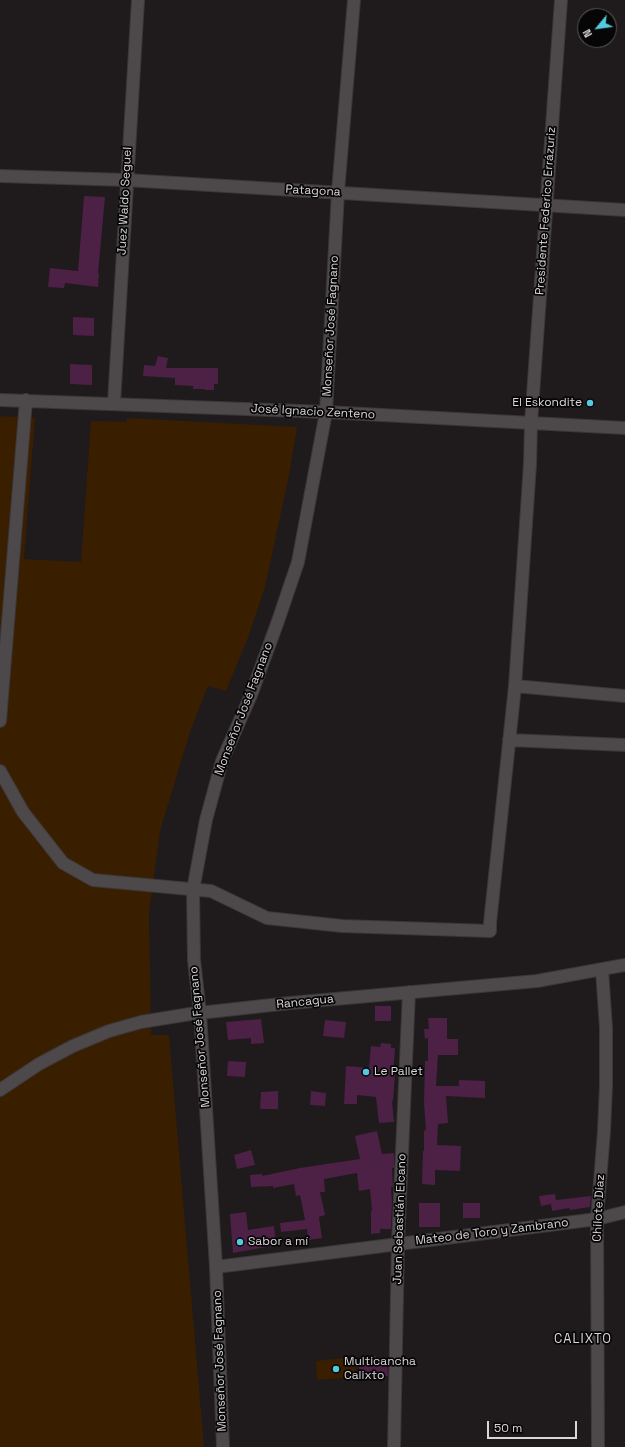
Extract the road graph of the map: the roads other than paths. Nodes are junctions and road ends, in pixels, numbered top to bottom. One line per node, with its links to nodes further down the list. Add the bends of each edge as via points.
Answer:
1 (138, 0): 5 (street, Juez Waldo Seguel)
2 (354, 0): 6 (street, Monseñor José Fagnano)
3 (561, 0): 7 (street, Presidente Federico Errázuriz)
4 (0, 176): 5 (street, Patagona)
5 (126, 180): 6 (street, Patagona); 11 (street, Juez Waldo Seguel)
6 (338, 192): 7 (street, Patagona); 12 (street, Monseñor José Fagnano)
7 (546, 205): 8 (street, Patagona); 13 (street, Presidente Federico Errázuriz)
8 (625, 210)
9 (0, 400): 10 (street, José Ignacio Zenteno)
10 (26, 400): 11 (street, José Ignacio Zenteno); 17 (street)
11 (114, 403): 12 (street, José Ignacio Zenteno)
12 (326, 412): 13 (street, José Ignacio Zenteno); 21 (street, Monseñor José Fagnano, via 298,562 251,695 222,761 206,820)
13 (531, 423): 14 (street, José Ignacio Zenteno); 15 (street, Presidente Federico Errázuriz)
14 (625, 428)
15 (515, 686): 16 (street); 18 (street, Presidente Federico Errázuriz)
16 (625, 696)
17 (0, 721)
18 (509, 740): 19 (street); 21 (street, Presidente Federico Errázuriz, via 490,931 342,926 267,918 211,891)
19 (625, 746)
20 (0, 771): 21 (street, via 23,812 62,863 93,880)
21 (193, 890): 25 (street, Monseñor José Fagnano, via 194,960)
22 (625, 965): 23 (street, Rancagua)
23 (602, 970): 24 (street, Rancagua, via 537,981); 28 (street, Chilote Díaz, via 606,1086)
24 (409, 992): 25 (street, Rancagua); 29 (street, Juan Sebastián Elcano)
25 (200, 1014): 26 (street, Rancagua, via 141,1022 109,1031 39,1064); 30 (street, Monseñor José Fagnano)
26 (0, 1090)
27 (625, 1212): 28 (street, Mateo de Toro y Zambrano)
28 (597, 1219): 29 (street, Mateo de Toro y Zambrano); 33 (street, Chilote Díaz)
29 (398, 1244): 30 (street, Mateo de Toro y Zambrano); 32 (street, Juan Sebastián Elcano)
30 (216, 1267): 31 (street, Monseñor José Fagnano)
31 (224, 1447)
32 (394, 1447)
33 (598, 1447)

